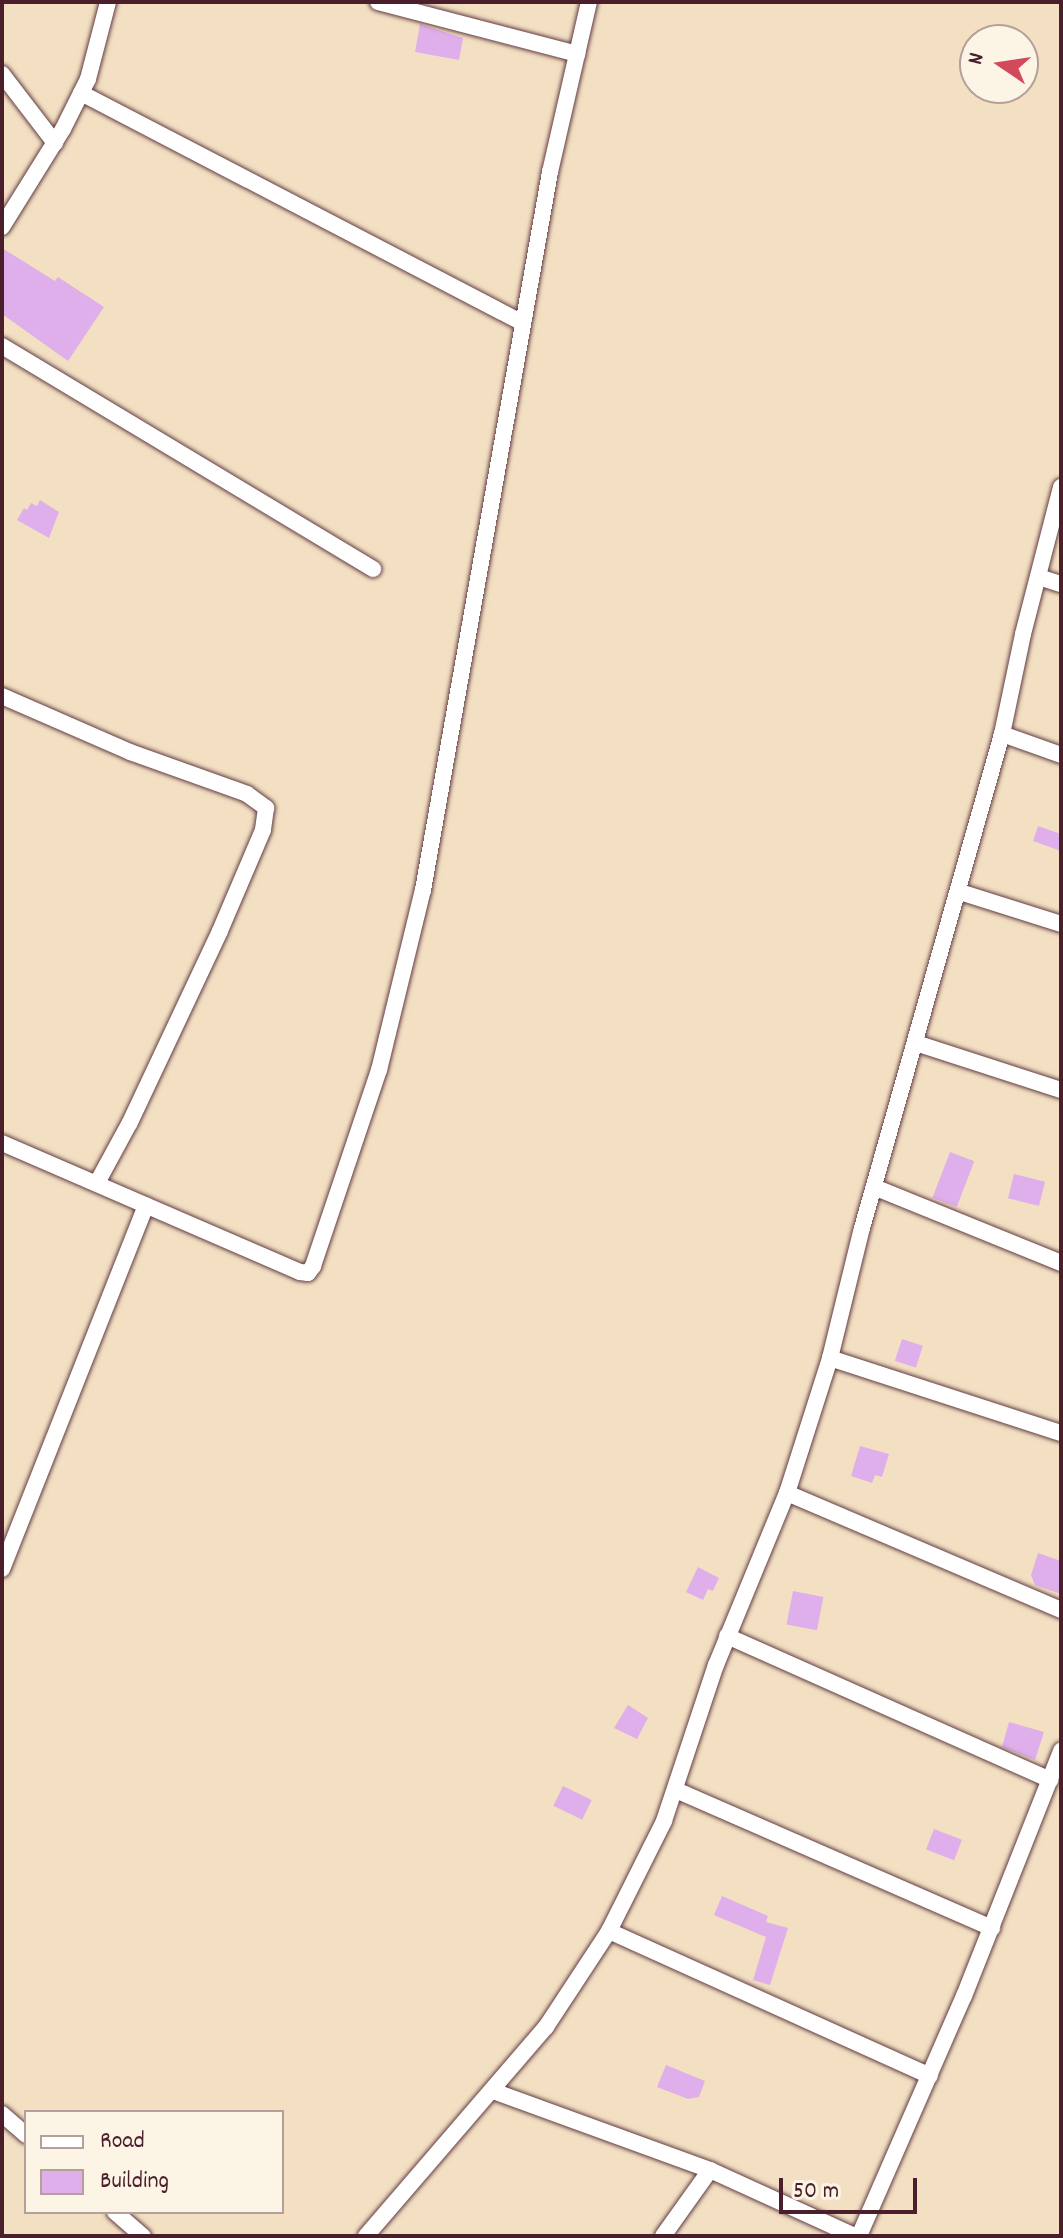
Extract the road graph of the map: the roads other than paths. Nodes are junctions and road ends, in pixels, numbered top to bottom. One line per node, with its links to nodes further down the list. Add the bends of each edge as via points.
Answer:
1 (108, 2): 6 (street)
2 (378, 2): 4 (street)
3 (589, 2): 4 (street)
4 (577, 54): 9 (street)
5 (2, 74): 7 (street)
6 (81, 93): 7 (street); 9 (street)
7 (55, 143): 8 (street)
8 (2, 227)
9 (522, 323): 25 (street, via 423,890 379,1070 313,1266 308,1273 300,1272)
10 (2, 346): 12 (street)
11 (1061, 487): 13 (street)
12 (373, 569)
13 (1039, 577): 14 (street); 16 (street)
14 (1061, 584)
15 (2, 696): 23 (street, via 130,752 247,794 266,808 263,830 220,931)
16 (1002, 734): 17 (street); 18 (street)
17 (1061, 755)
18 (960, 892): 19 (street); 20 (street)
19 (1061, 924)
20 (916, 1043): 21 (street); 24 (street)
21 (1061, 1090)
22 (2, 1143): 23 (street)
23 (97, 1183): 25 (street)
24 (874, 1187): 26 (street); 27 (street)
25 (146, 1205): 30 (street)
26 (1061, 1263)
27 (830, 1358): 28 (street); 29 (street)
28 (1061, 1433)
29 (787, 1493): 31 (street); 32 (street)
30 (2, 1569)
31 (1061, 1610)
32 (727, 1636): 34 (street); 35 (street)
33 (1061, 1751): 34 (street)
34 (1050, 1780): 36 (street)
35 (676, 1790): 36 (street); 37 (street)
36 (992, 1928): 38 (street)
37 (609, 1931): 38 (street); 39 (street, via 546,2027)
38 (930, 2076): 47 (street)
39 (493, 2091): 42 (street); 45 (street)
40 (2, 2114): 41 (street)
41 (24, 2133)
42 (710, 2170): 46 (street); 47 (street)
43 (117, 2214): 44 (street)
44 (143, 2236)
45 (366, 2236)
46 (663, 2236)
47 (857, 2236)

